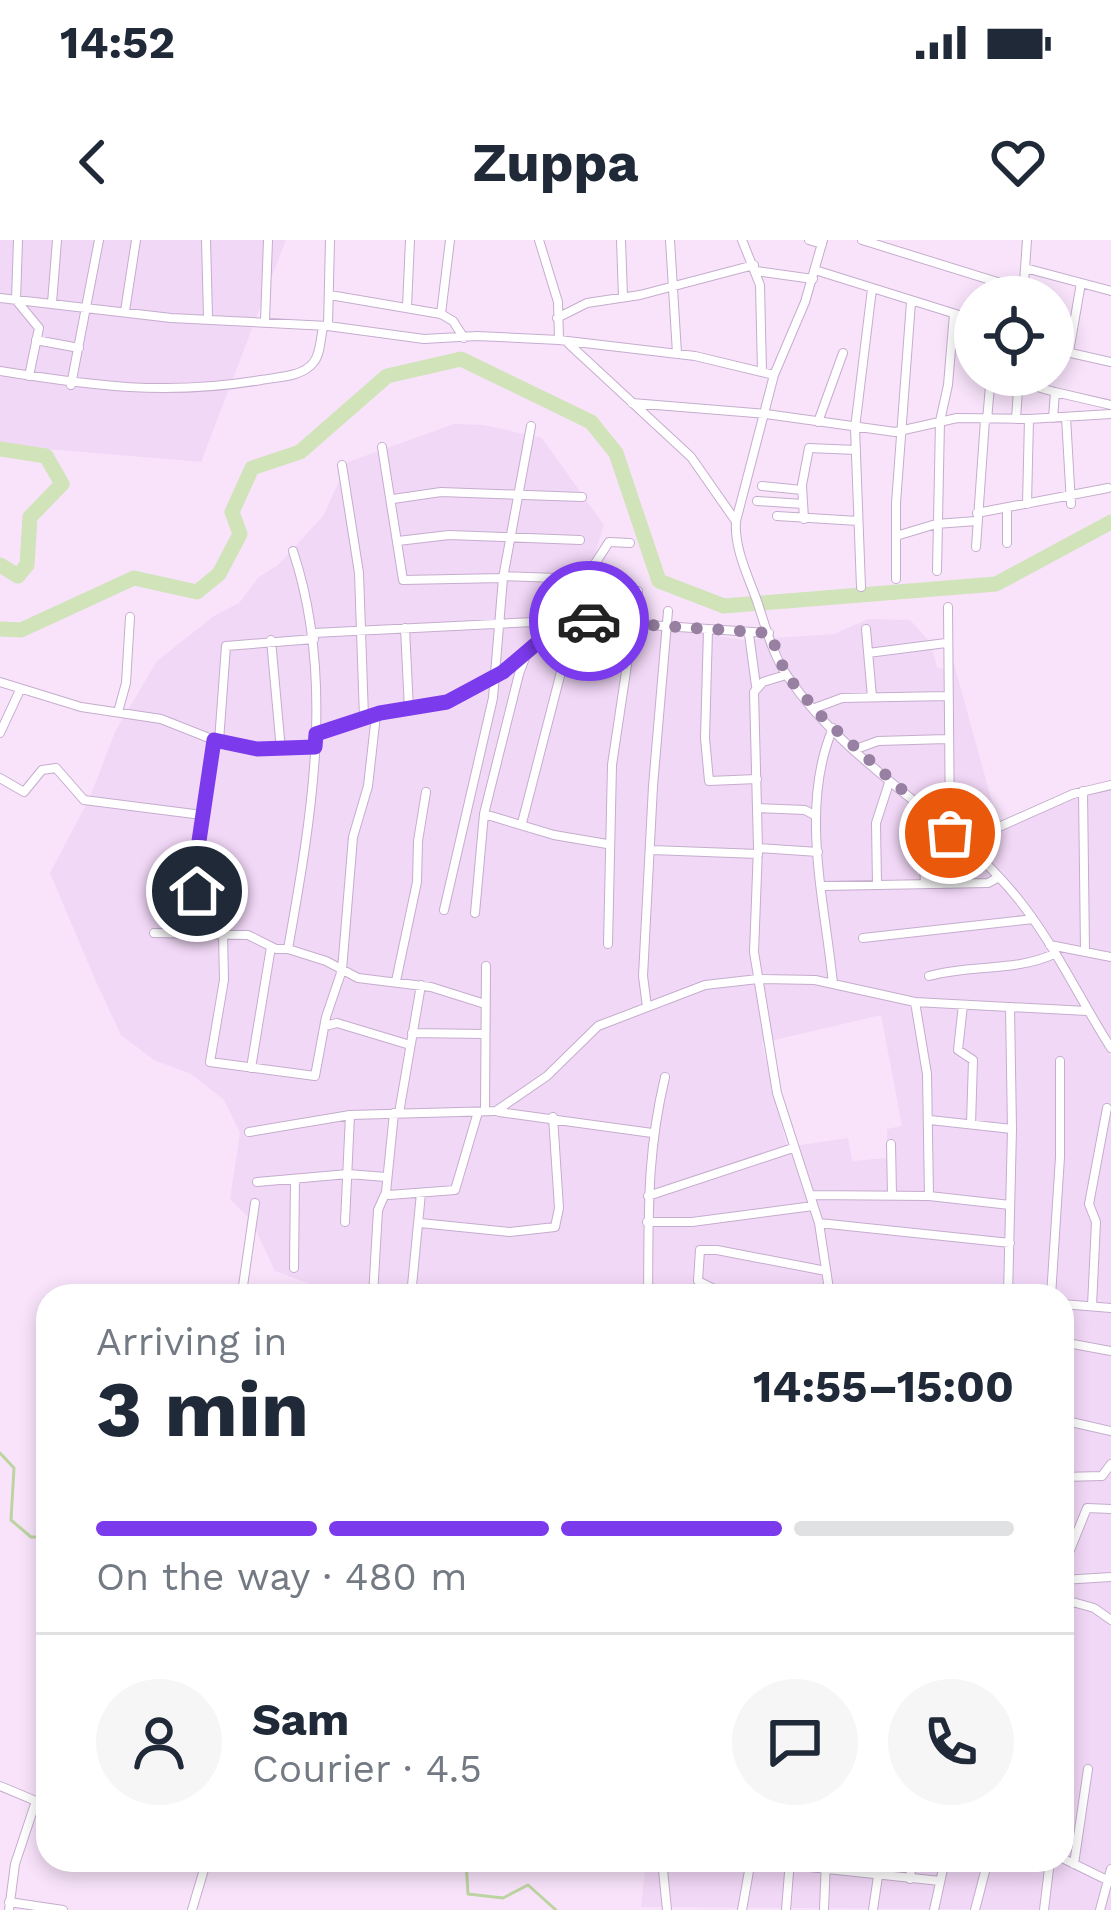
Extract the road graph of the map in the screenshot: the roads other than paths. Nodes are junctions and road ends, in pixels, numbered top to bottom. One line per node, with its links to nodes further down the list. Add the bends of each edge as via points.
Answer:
1 (18, 240): 18 (street)
2 (57, 240): 34 (street)
3 (99, 240): 35 (street)
4 (136, 240): 37 (street)
5 (206, 240): 40 (street)
6 (268, 240): 42 (street)
7 (330, 240): 29 (street)
8 (410, 240): 36 (street)
9 (450, 240): 38 (street)
10 (538, 240): 41 (street)
11 (621, 240): 30 (street)
12 (672, 240): 26 (street)
13 (742, 240): 20 (street)
14 (809, 240): 17 (street)
15 (862, 240): 23 (street)
16 (1025, 241): 21 (street)
17 (823, 242): 22 (street)
18 (16, 254): 19 (street); 32 (street)
19 (0, 255)
20 (755, 268): 22 (street); 26 (street); 54 (street)
21 (1025, 268): 24 (street); 25 (street)
22 (814, 274): 27 (street); 55 (street)
23 (971, 276)
24 (1024, 276)
25 (1081, 282): 28 (street); 44 (street)
26 (670, 287): 30 (street); 49 (street)
27 (872, 289): 33 (street); 74 (street)
28 (1111, 291)
29 (329, 295): 36 (street); 43 (street)
30 (623, 297): 41 (street)
31 (0, 298): 32 (street)
32 (16, 300): 34 (street); 46 (street, via 38,326)
33 (911, 302): 39 (street); 75 (street)
34 (52, 303): 35 (street)
35 (88, 305): 37 (street); 48 (street)
36 (407, 307): 38 (street)
37 (125, 311): 40 (street)
38 (441, 314): 45 (street)
39 (954, 314): 71 (street)
40 (208, 317): 42 (street)
41 (557, 318): 47 (street)
42 (265, 321): 43 (street)
43 (326, 327): 45 (street); 57 (street, via 314,362 294,374 201,388)
44 (1074, 327)
45 (464, 338): 47 (street)
46 (36, 340): 48 (street); 56 (street)
47 (562, 341): 49 (street); 62 (street)
48 (79, 348): 57 (street)
49 (677, 353): 54 (street)
50 (843, 353): 72 (street)
51 (1074, 353): 52 (street)
52 (1111, 362)
53 (0, 371): 56 (street)
54 (762, 372): 55 (street)
55 (774, 375): 64 (street)
56 (29, 376): 57 (street)
57 (71, 385)
58 (989, 396): 70 (street)
59 (1018, 396): 68 (street)
60 (1055, 396): 67 (street)
61 (1074, 396): 63 (street)
62 (632, 403): 64 (street); 94 (street, via 691,457)
63 (1111, 404)
64 (766, 414): 72 (street); 94 (street)
65 (1111, 414): 66 (street)
66 (1066, 417): 67 (street); 86 (street)
67 (1053, 418): 69 (street)
68 (1016, 419): 69 (street); 70 (street)
69 (1029, 419): 88 (street)
70 (986, 420): 71 (street); 91 (street)
71 (940, 421): 75 (street); 95 (street)
72 (818, 422): 74 (street)
73 (531, 426): 82 (street)
74 (855, 428): 75 (street); 77 (street)
75 (902, 430): 96 (street)
76 (382, 447): 84 (street)
77 (856, 450): 81 (street, via 809,448); 93 (street)
78 (342, 465): 119 (street)
79 (762, 486): 81 (street)
80 (1108, 488): 86 (street)
81 (802, 490): 87 (street)
82 (519, 495): 83 (street); 84 (street); 97 (street)
83 (582, 497)
84 (393, 499): 99 (street)
85 (757, 500): 87 (street)
86 (1070, 500): 88 (street)
87 (803, 504): 92 (street)
88 (1027, 504): 89 (street)
89 (1007, 508): 91 (street); 101 (street)
90 (777, 516): 92 (street)
91 (976, 517): 95 (street); 102 (street)
92 (804, 519): 93 (street)
93 (858, 520): 108 (street)
94 (736, 521): 121 (street)
95 (936, 524): 96 (street); 104 (street)
96 (896, 536): 107 (street)
97 (511, 539): 98 (street); 99 (street); 105 (street)
98 (580, 540)
99 (398, 541): 105 (street, via 400,576 409,582)
100 (630, 543): 106 (street, via 609,542)
101 (1007, 543)
102 (976, 547)
103 (293, 551): 123 (street)
104 (937, 571)
105 (503, 577): 106 (street); 114 (street)
106 (585, 579): 113 (street)
107 (896, 579)
108 (862, 587)
109 (638, 591): 115 (street)
110 (948, 608): 125 (street)
111 (668, 611): 116 (street)
112 (130, 617): 137 (street)
113 (568, 620): 114 (street); 115 (street); 127 (street); 159 (street)
114 (498, 623): 117 (street); 129 (street)
115 (632, 624): 116 (street); 162 (street)
116 (666, 625): 120 (street); 163 (street)
117 (404, 628): 119 (street); 136 (street)
118 (866, 629): 126 (street)
119 (363, 630): 123 (street); 139 (street)
120 (708, 630): 122 (street); 149 (street, via 709,781)
121 (770, 633): 122 (street); 128 (street)
122 (749, 634): 131 (street)
123 (314, 636): 124 (street); 142 (street)
124 (271, 640): 144 (street, via 226,646); 147 (street)
125 (946, 643): 126 (street); 133 (street)
126 (868, 653): 134 (street)
127 (526, 655): 129 (street); 155 (street)
128 (786, 675): 131 (street); 135 (street)
129 (493, 678): 136 (street, via 447,702); 170 (street)
130 (0, 682): 132 (street)
131 (756, 686): 149 (street)
132 (20, 690): 137 (street); 141 (street)
133 (947, 696): 134 (street); 143 (street)
134 (872, 697): 135 (street)
135 (814, 708): 140 (street)
136 (409, 710): 138 (street)
137 (118, 712): 144 (street)
138 (376, 715): 139 (street); 185 (street, via 353,837)
139 (364, 718): 142 (street)
140 (833, 728): 146 (street); 157 (street)
141 (0, 733)
142 (316, 734): 145 (street)
143 (947, 740): 146 (street, via 878,740); 160 (street)
144 (217, 741): 147 (street); 156 (street)
145 (315, 747): 147 (street); 180 (street)
146 (856, 749): 150 (street)
147 (280, 750)
148 (0, 778): 156 (street, via 24,792 42,770 56,768 84,800)
149 (758, 779): 154 (street)
150 (890, 782): 158 (street); 167 (street, via 876,823)
151 (1111, 785): 152 (street)
152 (1083, 790): 161 (street); 181 (street)
153 (426, 792): 188 (street)
154 (758, 808): 157 (street); 164 (street)
155 (484, 814): 159 (street); 171 (street)
156 (202, 815): 174 (street)
157 (815, 816): 165 (street)
158 (934, 821): 160 (street); 168 (street, via 923,843)
159 (522, 824): 162 (street)
160 (950, 833): 161 (street)
161 (963, 843): 166 (street)
162 (607, 844): 177 (street)
163 (651, 850): 164 (street); 194 (street)
164 (758, 851): 165 (street); 187 (street)
165 (818, 852): 169 (street)
166 (999, 878): 168 (street); 172 (street)
167 (878, 884): 168 (street); 169 (street)
168 (925, 884)
169 (823, 886): 189 (street)
170 (444, 910)
171 (475, 913)
172 (1033, 920): 176 (street); 178 (street)
173 (154, 933): 174 (street)
174 (193, 934): 175 (street)
175 (223, 934): 179 (street); 203 (street, via 211,1062)
176 (863, 938)
177 (608, 944)
178 (1048, 944): 181 (street); 182 (street)
179 (271, 947): 180 (street); 203 (street)
180 (288, 949): 185 (street)
181 (1084, 951): 183 (street)
182 (1054, 954): 186 (street); 196 (street)
183 (1111, 956)
184 (486, 966): 192 (street)
185 (342, 970): 188 (street); 197 (street)
186 (929, 976)
187 (758, 979): 189 (street); 194 (street, via 705,985); 216 (street)
188 (396, 981): 190 (street)
189 (833, 984): 191 (street)
190 (421, 985): 192 (street); 198 (street)
191 (915, 1002): 193 (street); 210 (street)
192 (485, 1004): 199 (street)
193 (963, 1005): 195 (street); 211 (street, via 958,1050 973,1060)
194 (647, 1007): 206 (street, via 598,1026 547,1076)
195 (1010, 1007): 196 (street); 212 (street)
196 (1088, 1011): 201 (street)
197 (326, 1026): 200 (street); 203 (street, via 315,1076)
198 (412, 1033): 199 (street); 200 (street)
199 (484, 1034): 206 (street)
200 (410, 1045): 207 (street)
201 (1111, 1048)
202 (1060, 1061): 244 (street)
203 (251, 1067)
204 (665, 1077): 214 (street)
205 (1107, 1108): 246 (street, via 1089,1204 1096,1222)
206 (486, 1111): 207 (street); 209 (street); 222 (street, via 455,1190)
207 (396, 1113): 208 (street); 218 (street)
208 (350, 1115): 213 (street); 217 (street)
209 (553, 1117): 214 (street); 233 (street, via 555,1227 510,1232)
210 (929, 1120): 211 (street); 226 (street)
211 (971, 1124): 212 (street)
212 (1012, 1129): 228 (street)
213 (249, 1132)
214 (652, 1132): 224 (street)
215 (890, 1144): 225 (street)
216 (793, 1148): 223 (street); 224 (street)
217 (348, 1174): 218 (street); 219 (street); 230 (street)
218 (386, 1177): 221 (street)
219 (295, 1179): 220 (street); 235 (street)
220 (257, 1182)
221 (386, 1192): 222 (street); 238 (street)
222 (421, 1193): 233 (street)
223 (809, 1195): 225 (street); 229 (street)
224 (648, 1196): 231 (street)
225 (892, 1196): 226 (street)
226 (928, 1196): 228 (street)
227 (255, 1203): 237 (street)
228 (1010, 1205): 234 (street)
229 (813, 1206): 231 (street); 232 (street)
230 (345, 1222)
231 (647, 1222): 240 (street)
232 (819, 1222): 234 (street); 236 (street)
233 (420, 1223): 239 (street)
234 (1010, 1243): 243 (street)
235 (294, 1268)
236 (826, 1271): 241 (street, via 700,1250); 242 (street)
237 (244, 1284)
238 (374, 1284)
239 (412, 1284)
240 (648, 1284)
241 (704, 1284)
242 (828, 1284)
243 (1008, 1284)
244 (1052, 1284)
245 (1074, 1305): 246 (street)
246 (1092, 1306): 247 (street)
247 (1111, 1308)
248 (1074, 1344): 249 (street)
249 (1111, 1351)
250 (1074, 1422): 251 (street)
251 (1111, 1430)
252 (1111, 1464): 253 (street, via 1102,1476)
253 (1074, 1477)
254 (1111, 1509): 255 (street, via 1087,1508)
255 (1074, 1540)
256 (1111, 1577): 257 (street)
257 (1074, 1579)
258 (1074, 1602): 259 (street)
259 (1111, 1620)
260 (1088, 1768): 264 (street)
261 (0, 1786): 262 (street)
262 (36, 1802)
263 (36, 1805): 280 (street)
264 (1074, 1864): 279 (street)
265 (1111, 1868): 279 (street)
266 (203, 1872): 282 (street)
267 (663, 1872): 283 (street)
268 (749, 1872): 284 (street)
269 (789, 1872): 285 (street)
270 (826, 1872): 286 (street)
271 (859, 1872): 276 (street)
272 (911, 1872): 277 (street)
273 (942, 1872): 278 (street)
274 (985, 1872): 289 (street)
275 (1049, 1872): 290 (street)
276 (878, 1876): 277 (street); 287 (street)
277 (910, 1879): 278 (street)
278 (940, 1881): 288 (street)
279 (1110, 1881): 291 (street)
280 (9, 1906): 281 (street)
281 (63, 1910)
282 (192, 1910)
283 (667, 1910)
284 (742, 1910)
285 (785, 1910)
286 (824, 1910)
287 (873, 1910)
288 (934, 1910)
289 (975, 1910)
290 (1044, 1910)
291 (1100, 1910)

